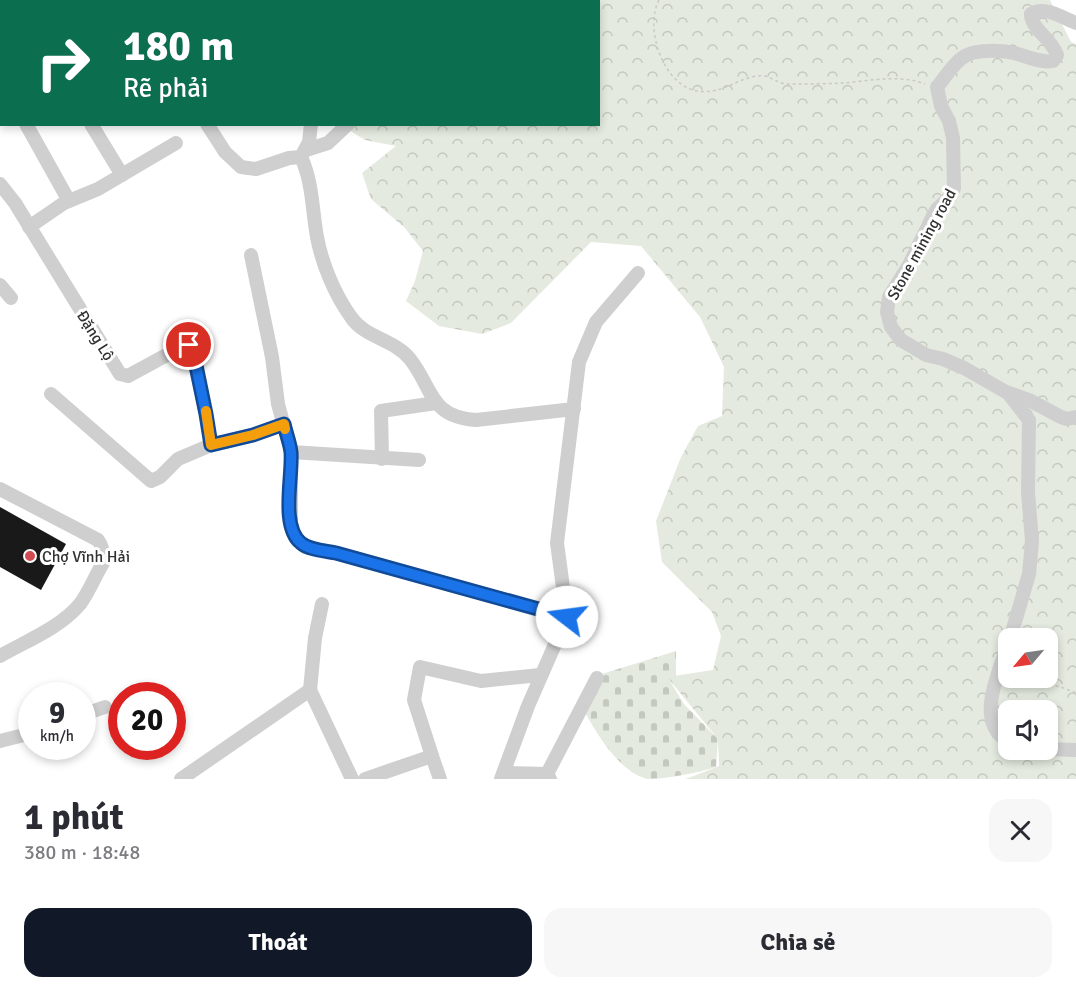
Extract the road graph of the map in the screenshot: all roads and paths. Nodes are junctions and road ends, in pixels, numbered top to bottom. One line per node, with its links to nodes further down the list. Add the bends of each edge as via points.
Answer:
1 (659, 0): 3 (path, via 654,20 659,53 674,77 696,91 727,88 766,75 784,84 903,79)
2 (1076, 23): 3 (street, via 1042,10 1033,12 1033,23 1051,43 1056,59 1050,62 998,51 971,53 961,58)
3 (937, 87): 19 (street, Stone mining road, via 953,138 954,188 937,209 889,297 889,320 895,333 909,346 964,368)
4 (27, 126): 13 (street)
5 (92, 126): 11 (street)
6 (208, 126): 10 (street, via 225,152 248,170)
7 (310, 126): 10 (street, via 309,142)
8 (346, 126): 10 (street, via 328,143)
9 (176, 143): 11 (street)
10 (303, 153): 21 (street, via 320,248 340,299 359,327 410,358)
11 (122, 175): 13 (street)
12 (0, 184): 14 (street, Đặng Lộ)
13 (69, 201): 14 (street)
14 (29, 227): 25 (street, Đặng Lộ, via 120,374 128,376 185,345 191,346)
15 (251, 255): 24 (street)
16 (638, 273): 22 (street, via 596,322 579,362)
17 (0, 285): 18 (street)
18 (10, 298)
19 (1006, 392): 23 (street, Stone mining road, via 1061,417); 32 (street, Stone mining road, via 1029,420 1032,541 1029,574)
20 (51, 394): 25 (street, via 151,481 178,459)
21 (436, 403): 22 (street, via 465,420); 27 (street, via 381,411)
22 (574, 409): 31 (street, via 557,543)
23 (1076, 417)
24 (284, 424): 25 (street); 26 (street)
25 (211, 445)
26 (291, 452): 27 (street); 31 (street, via 290,515 296,539 306,547)
27 (382, 459): 28 (street)
28 (419, 460)
29 (0, 489): 33 (street, via 98,540 103,557 81,603 72,612)
30 (322, 604): 38 (street)
31 (567, 617): 34 (street)
32 (1013, 628)
33 (0, 656)
34 (540, 675): 47 (street, via 481,681 420,667 414,700); 48 (street)
35 (998, 677): 42 (street, via 991,721)
36 (597, 678): 49 (street)
37 (1058, 686): 39 (path)
38 (310, 690): 50 (street); 51 (street)
39 (1076, 693)
40 (105, 708): 41 (street)
41 (96, 711)
42 (998, 734)
43 (18, 736): 44 (street)
44 (0, 741)
45 (1058, 749): 46 (street)
46 (1076, 750)
47 (432, 756): 52 (street); 53 (street)
48 (503, 776): 49 (street)
49 (549, 777)
50 (181, 779)
51 (352, 779)
52 (366, 779)
53 (440, 779)

